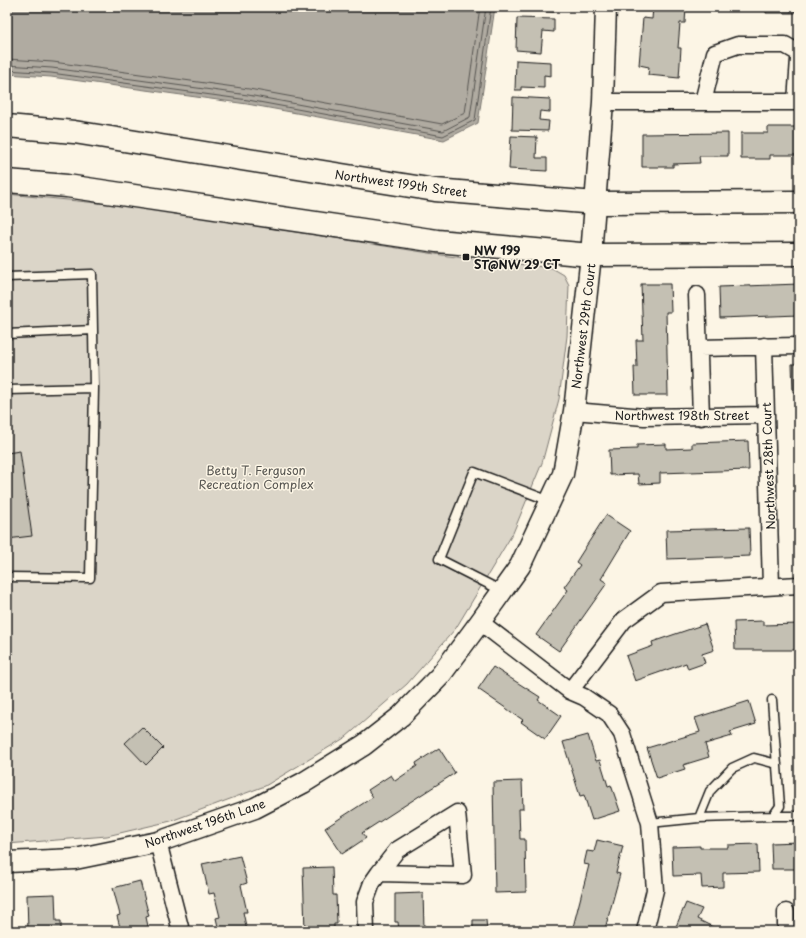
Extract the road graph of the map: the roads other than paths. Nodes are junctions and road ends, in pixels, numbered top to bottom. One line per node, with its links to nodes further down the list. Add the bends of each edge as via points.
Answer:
1 (606, 7): 4 (street, Northwest 29th Court)
2 (799, 53): 5 (street, via 785,45 738,45 715,53)
3 (799, 59): 5 (street, via 796,102)
4 (603, 102): 5 (street); 9 (street, Northwest 29th Court)
5 (704, 102)
6 (7, 126): 9 (main road, Northwest 199th Street, via 74,132 435,190)
7 (7, 181): 11 (main road, via 67,186 437,241)
8 (799, 202): 9 (main road, Northwest 199th Street)
9 (596, 203): 11 (street, Northwest 29th Court)
10 (799, 254): 11 (main road)
11 (592, 255): 21 (street, Northwest 29th Court)
12 (7, 277): 14 (lane, via 92,274)
13 (697, 295): 18 (street)
14 (93, 330): 15 (lane); 19 (lane)
15 (7, 334)
16 (764, 346): 17 (street); 18 (street); 22 (street, Northwest 28th Court)
17 (799, 346)
18 (699, 348): 23 (street)
19 (94, 388): 20 (lane); 25 (lane, via 90,578)
20 (7, 390)
21 (574, 412): 23 (street, Northwest 198th Street, via 636,417); 24 (street, Northwest 29th Court, via 563,474)
22 (766, 415): 23 (street, Northwest 198th Street); 27 (street, Northwest 28th Court)
23 (701, 417)
24 (550, 501): 28 (street, Northwest 29th Court, via 520,566); 28 (lane, via 474,472 439,559)
25 (7, 577)
26 (799, 585): 27 (street)
27 (771, 586): 30 (street, via 661,593 624,620)
28 (502, 591): 29 (street, Northwest 29th Court)
29 (480, 622): 30 (street); 37 (street, Northwest 196th Lane, via 440,676 401,716 364,745 303,783 256,808)
30 (570, 691): 36 (street, via 609,714 622,734)
31 (772, 700): 32 (lane)
32 (777, 764): 33 (lane, via 780,806); 35 (lane, via 754,758 732,768 710,791)
33 (773, 816): 34 (lane); 35 (lane)
34 (799, 816)
35 (699, 818): 36 (lane)
36 (650, 822): 43 (street, via 655,890)
37 (158, 842): 38 (street, Northwest 196th Lane, via 75,859); 41 (street)
38 (7, 862)
39 (379, 873): 39 (street, via 397,850 457,813 463,875); 42 (street, via 365,902)
40 (786, 912): 44 (street)
41 (182, 931)
42 (366, 931)
43 (645, 931)
44 (786, 931)

